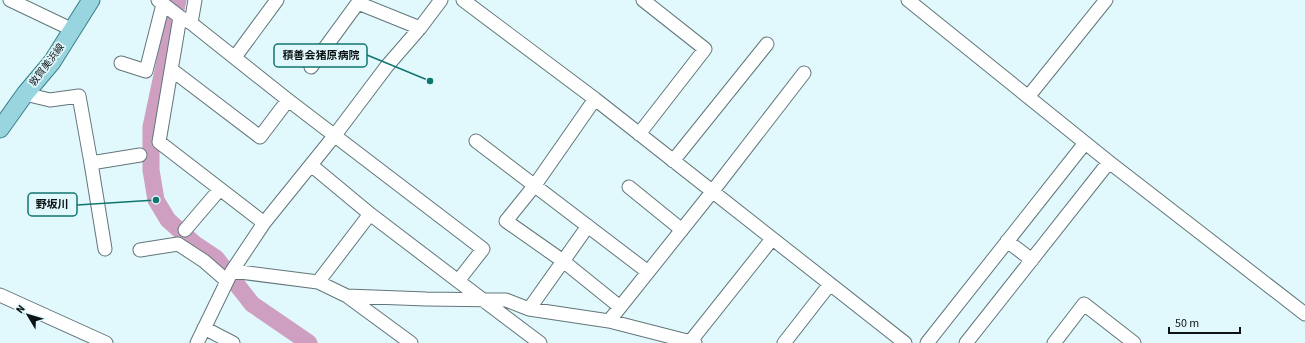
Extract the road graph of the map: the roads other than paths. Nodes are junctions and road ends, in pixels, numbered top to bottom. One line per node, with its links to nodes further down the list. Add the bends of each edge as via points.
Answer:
1 (10, 0): 14 (street)
2 (195, 0): 12 (street)
3 (441, 0): 13 (street)
4 (463, 0): 24 (street)
5 (643, 0): 26 (street, via 705,49)
6 (908, 0): 22 (street)
7 (1106, 0): 22 (street)
8 (273, 1): 16 (street)
9 (85, 2): 14 (main road, 敦賀美浜線)
10 (161, 2): 12 (street); 17 (street, via 146,71)
11 (359, 2): 13 (street); 18 (street)
12 (186, 20): 16 (street); 19 (street)
13 (420, 28): 27 (street, via 387,66)
14 (73, 30): 21 (main road, 敦賀美浜線, via 52,62)
15 (767, 44): 31 (street)
16 (235, 58): 23 (street)
17 (122, 63)
18 (311, 67)
19 (172, 70): 23 (street, via 260,137); 37 (street, via 160,142)
20 (804, 73): 38 (street)
21 (25, 94): 25 (main road, 敦賀美浜線); 33 (street, via 50,100 80,96)
22 (1028, 97): 29 (street)
23 (288, 100): 27 (street)
24 (595, 100): 26 (street); 35 (street)
25 (0, 129)
26 (639, 134): 31 (street)
27 (336, 136): 34 (street); 52 (street, via 483,248)
28 (476, 141): 35 (street)
29 (1085, 143): 32 (street); 45 (street)
30 (140, 155): 33 (street)
31 (674, 161): 38 (street)
32 (1109, 162): 48 (street); 60 (street)
33 (91, 163): 46 (street)
34 (311, 166): 39 (street); 40 (street)
35 (535, 185): 41 (street); 49 (street, via 506,221)
36 (629, 187): 43 (street)
37 (220, 189): 40 (street); 42 (street)
38 (712, 192): 43 (street); 44 (street)
39 (370, 214): 52 (street); 53 (street)
40 (264, 223): 51 (street)
41 (588, 226): 49 (street); 50 (street)
42 (185, 230)
43 (682, 230): 50 (street)
44 (772, 239): 54 (street); 65 (street)
45 (1007, 241): 48 (street); 73 (street)
46 (105, 249)
47 (140, 250): 51 (street, via 178,244)
48 (1032, 260): 74 (street)
49 (563, 261): 58 (street); 59 (street)
50 (648, 272): 58 (street)
51 (229, 276): 53 (street); 62 (street)
52 (458, 281): 57 (street)
53 (318, 282): 56 (street)
54 (830, 284): 71 (street); 72 (street)
55 (0, 295): 63 (street)
56 (347, 296): 57 (street); 69 (street)
57 (484, 299): 59 (street, via 506,300); 70 (street)
58 (620, 307): 61 (street)
59 (529, 309): 61 (street)
60 (1305, 314)
61 (609, 321): 64 (street)
62 (204, 328): 67 (street); 68 (street)
63 (78, 337): 66 (street)
64 (658, 339): 65 (street)
65 (693, 342)
66 (106, 343)
67 (197, 343)
68 (233, 343)
69 (411, 343)
70 (540, 343)
71 (784, 343)
72 (905, 343)
73 (928, 343)
74 (966, 343)
75 (1054, 343): 76 (street, via 1084,304)
76 (1134, 343)

